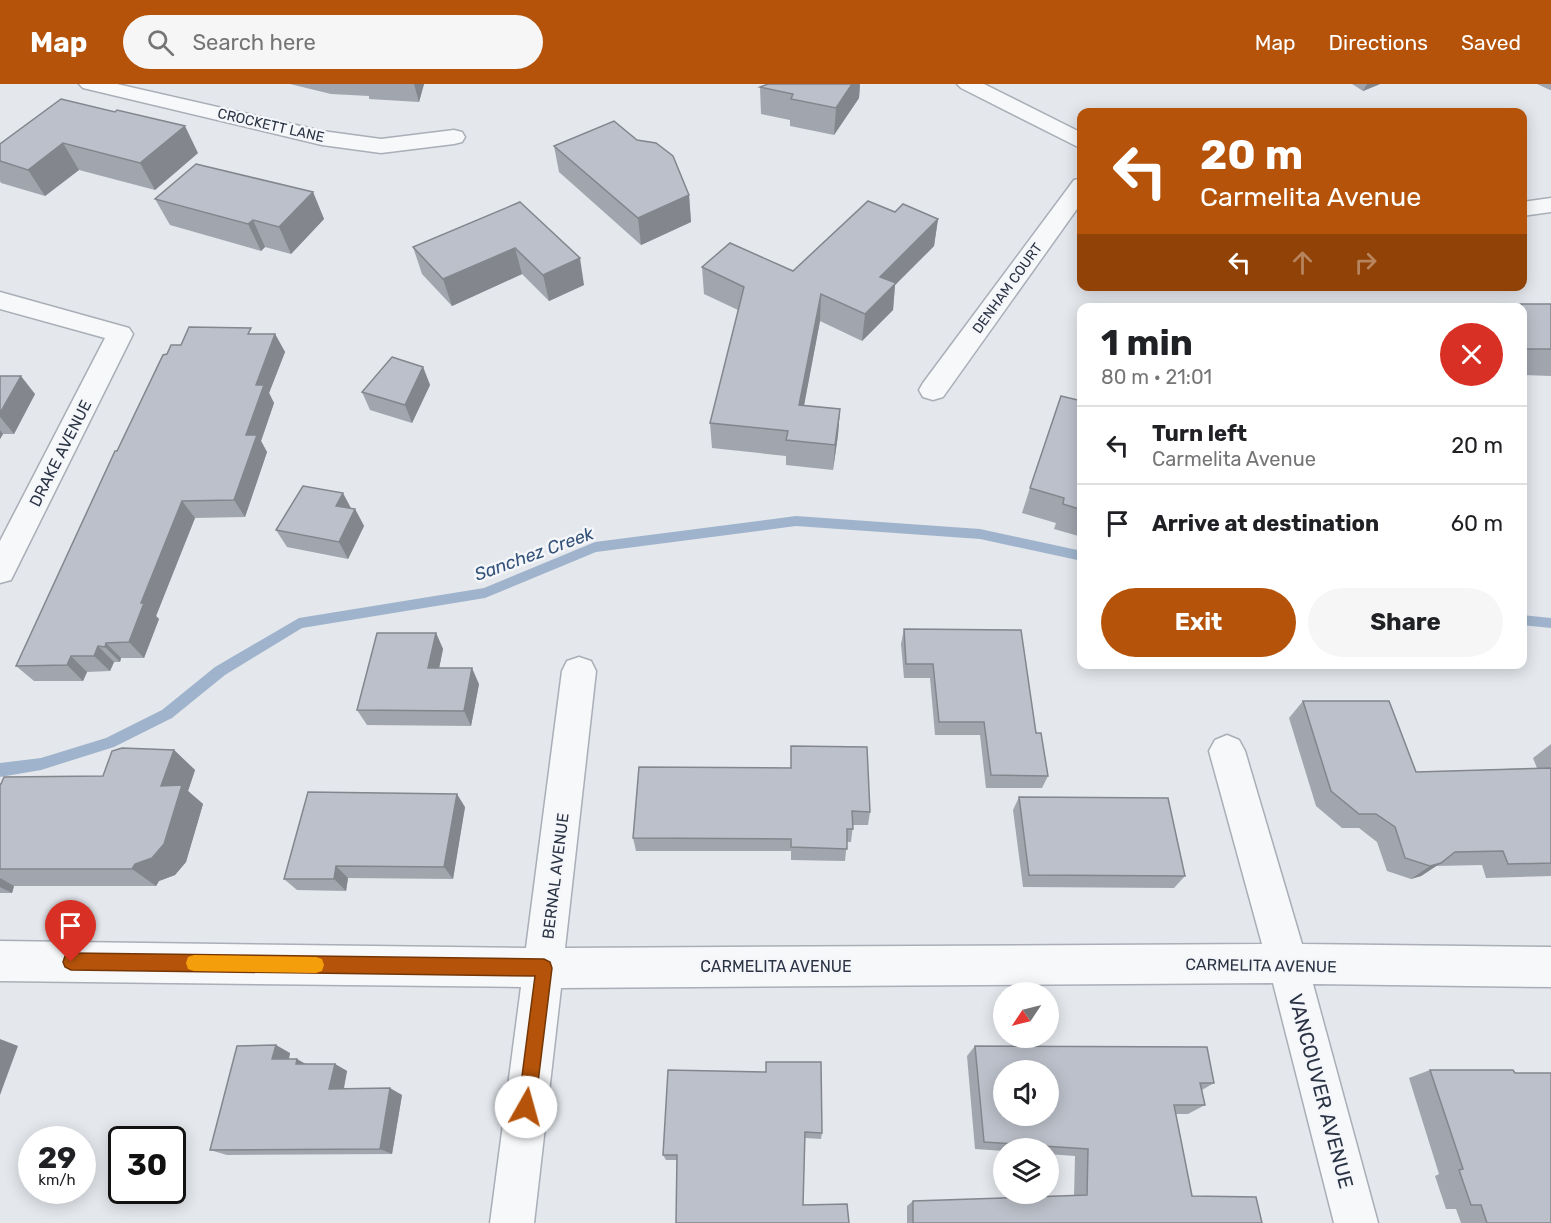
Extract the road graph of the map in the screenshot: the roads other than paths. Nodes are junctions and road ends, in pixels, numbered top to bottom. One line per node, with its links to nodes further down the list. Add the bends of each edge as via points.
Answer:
1 (90, 84): 3 (street, CROCKETT LANE, via 322,138 381,146)
2 (968, 84): 4 (street)
3 (454, 137)
4 (1077, 139)
5 (1077, 192): 9 (street, DENHAM COURT)
6 (1551, 205): 7 (street)
7 (1527, 208)
8 (0, 300): 10 (street, DRAKE AVENUE, via 120,334)
9 (933, 390)
10 (0, 571)
11 (579, 671): 16 (street, BERNAL AVENUE)
12 (1227, 751): 14 (street, VANCOUVER AVENUE)
13 (0, 961): 16 (street, CARMELITA AVENUE)
14 (1288, 965): 15 (street, CARMELITA AVENUE); 16 (street, CARMELITA AVENUE); 18 (street, VANCOUVER AVENUE)
15 (1551, 967)
16 (544, 968): 17 (street, BERNAL AVENUE)
17 (512, 1223)
18 (1356, 1223)

